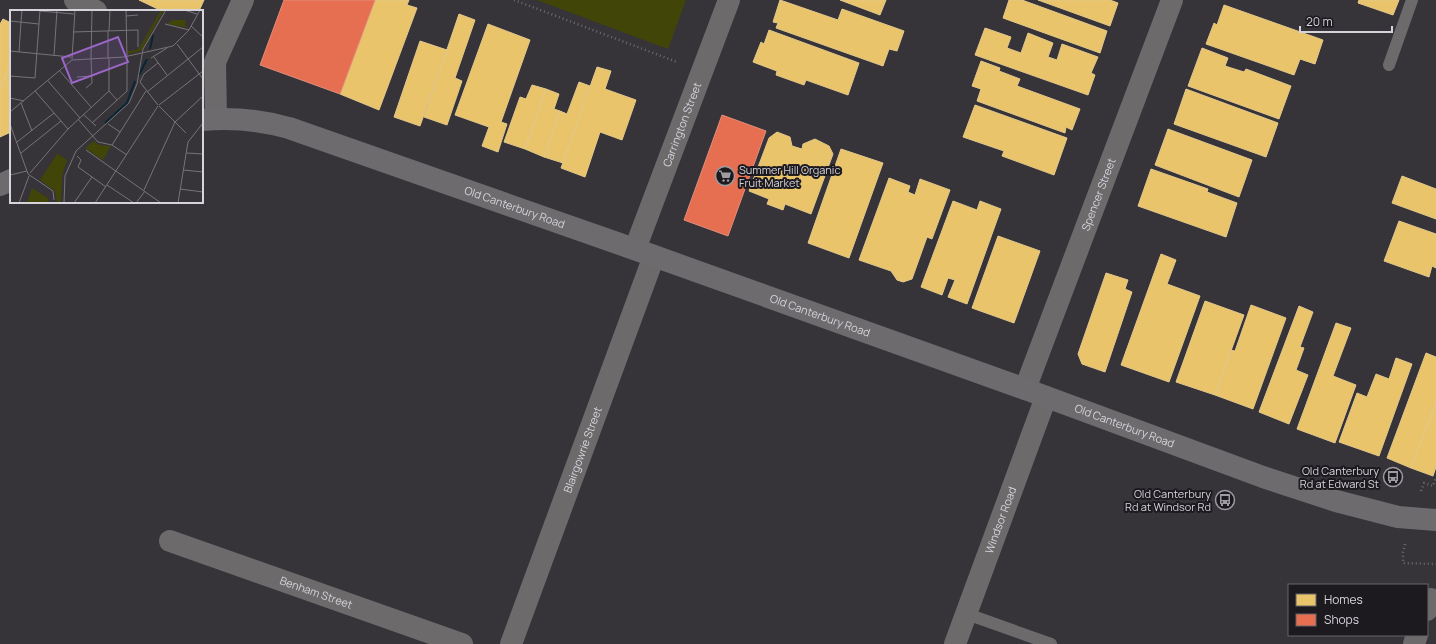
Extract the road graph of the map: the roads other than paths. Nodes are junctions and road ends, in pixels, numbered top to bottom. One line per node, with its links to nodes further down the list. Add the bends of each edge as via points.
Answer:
1 (76, 0): 6 (street)
2 (244, 0): 7 (street)
3 (729, 0): 11 (street, Carrington Street, via 702,71)
4 (1172, 0): 12 (street, Spencer Street)
5 (1412, 0): 8 (lane)
6 (94, 10)
7 (208, 59): 10 (street)
8 (1389, 65)
9 (203, 101): 10 (street)
10 (209, 119): 11 (main road, Old Canterbury Road, via 242,119 289,128)
11 (645, 252): 12 (main road, Old Canterbury Road); 18 (street, Blairgowrie Street)
12 (1025, 389): 13 (main road, Old Canterbury Road)
13 (1046, 397): 14 (main road, Old Canterbury Road, via 1263,477 1336,501 1398,516); 16 (street, Windsor Road)
14 (1436, 520)
15 (170, 541): 17 (street, Benham Street)
16 (967, 614): 19 (street, Windsor Road); 20 (lane)
17 (462, 644)
18 (511, 644)
19 (955, 644)
20 (1051, 644)

